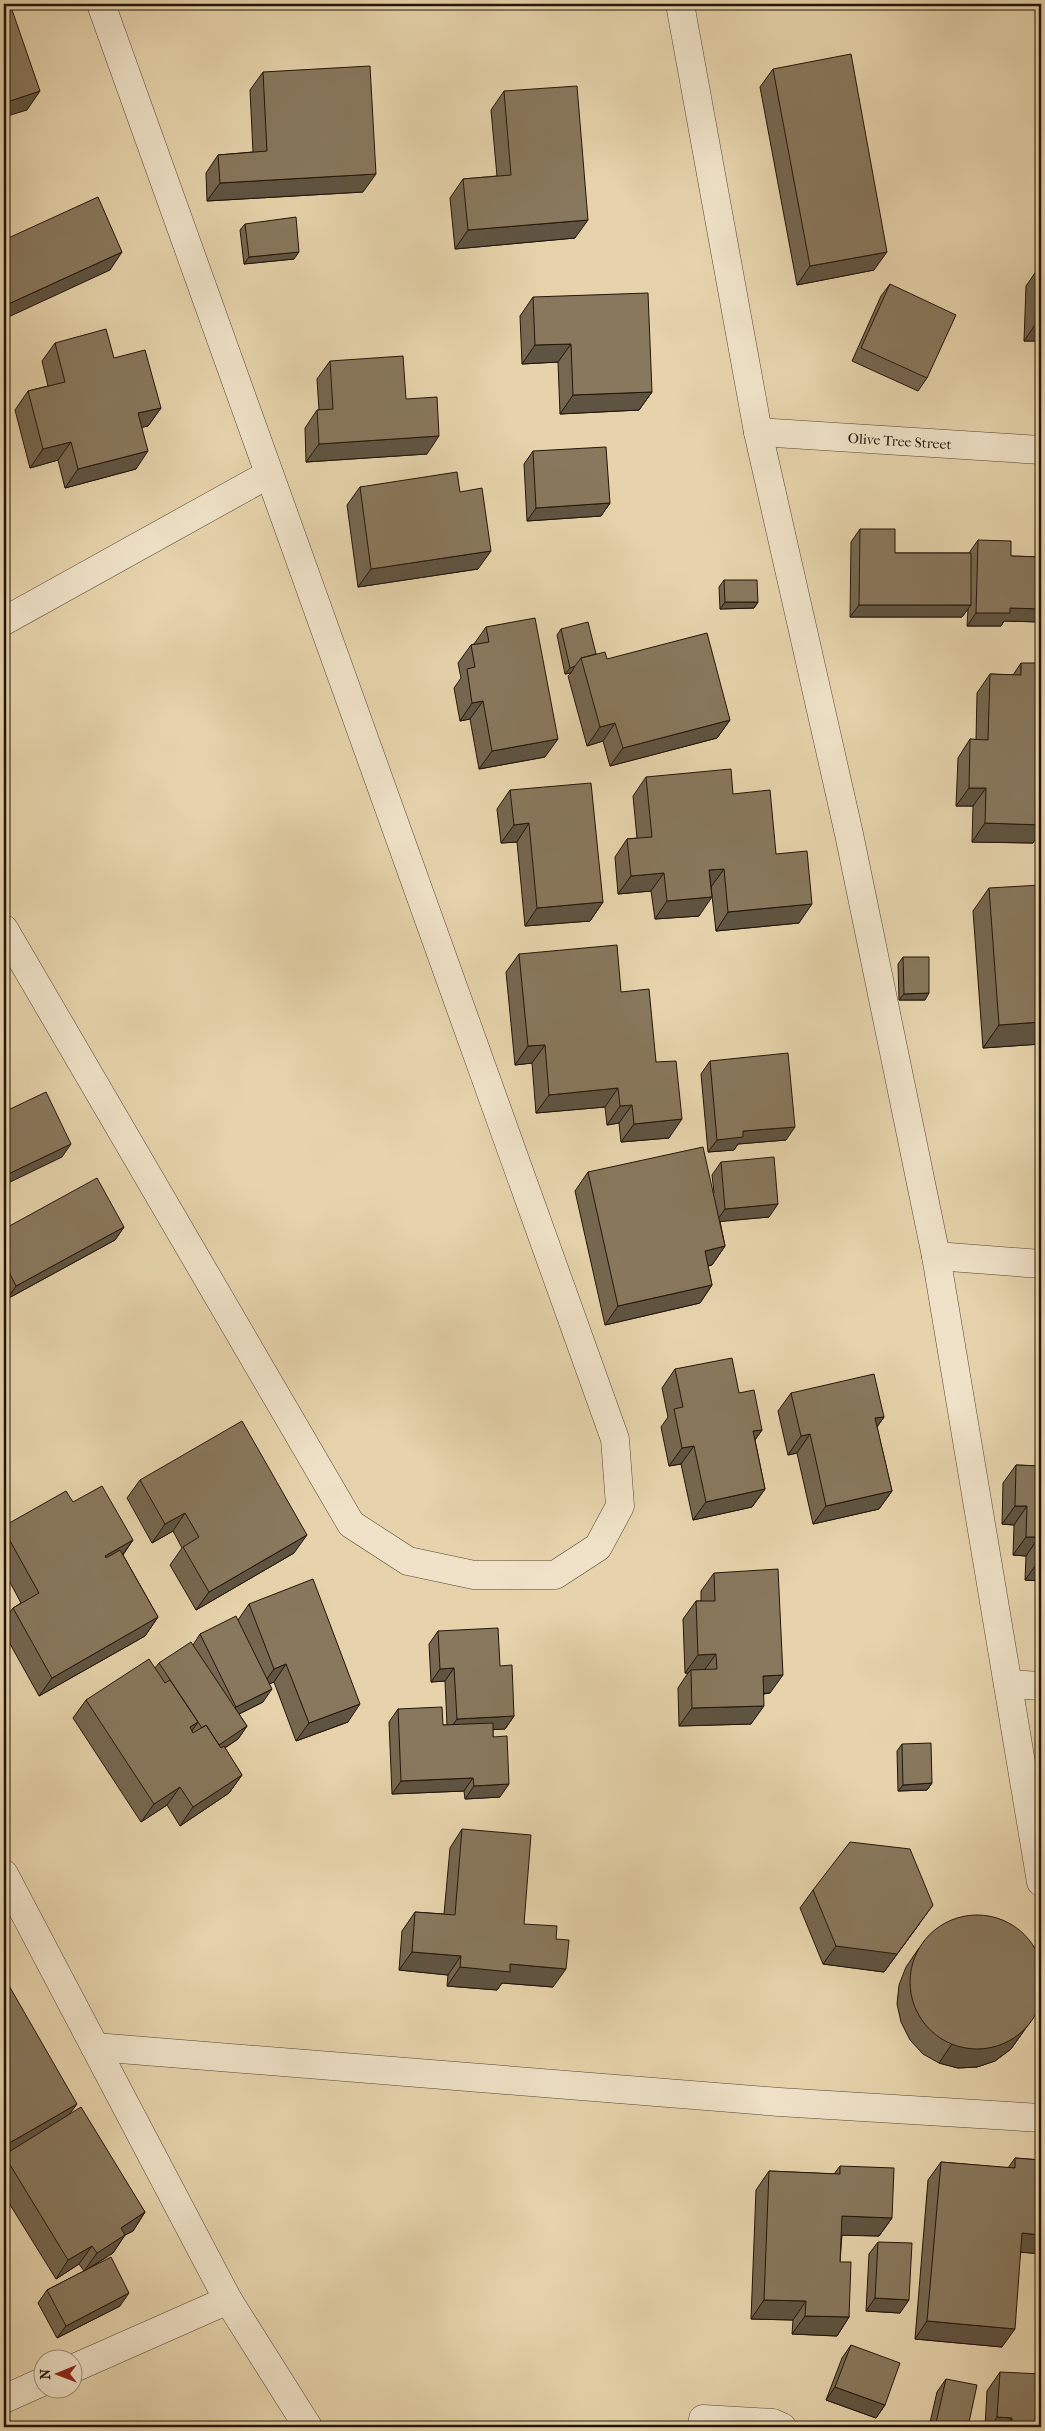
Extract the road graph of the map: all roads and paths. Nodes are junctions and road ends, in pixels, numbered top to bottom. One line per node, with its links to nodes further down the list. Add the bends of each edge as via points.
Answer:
1 (101, 4): 5 (street)
2 (680, 4): 3 (street)
3 (758, 432): 4 (street, Olive Tree Street); 8 (street, via 849,834)
4 (1041, 450)
5 (269, 474): 6 (street); 7 (street, via 616,1439 620,1506 598,1546 555,1575 474,1575 408,1561 351,1524)
6 (4, 621)
7 (4, 929)
8 (936, 1256): 9 (street); 10 (street)
9 (1041, 1264)
10 (1008, 1684): 11 (street); 13 (street)
11 (1041, 1686)
12 (4, 1874): 14 (street)
13 (1041, 1882)
14 (95, 2047): 15 (street, via 769,2101); 16 (street)
15 (1041, 2118)
16 (228, 2300): 17 (street); 21 (street)
17 (82, 2365)
18 (32, 2386): 19 (street)
19 (4, 2399)
20 (703, 2419): 22 (street, via 773,2423)
21 (308, 2427)
22 (782, 2427)

